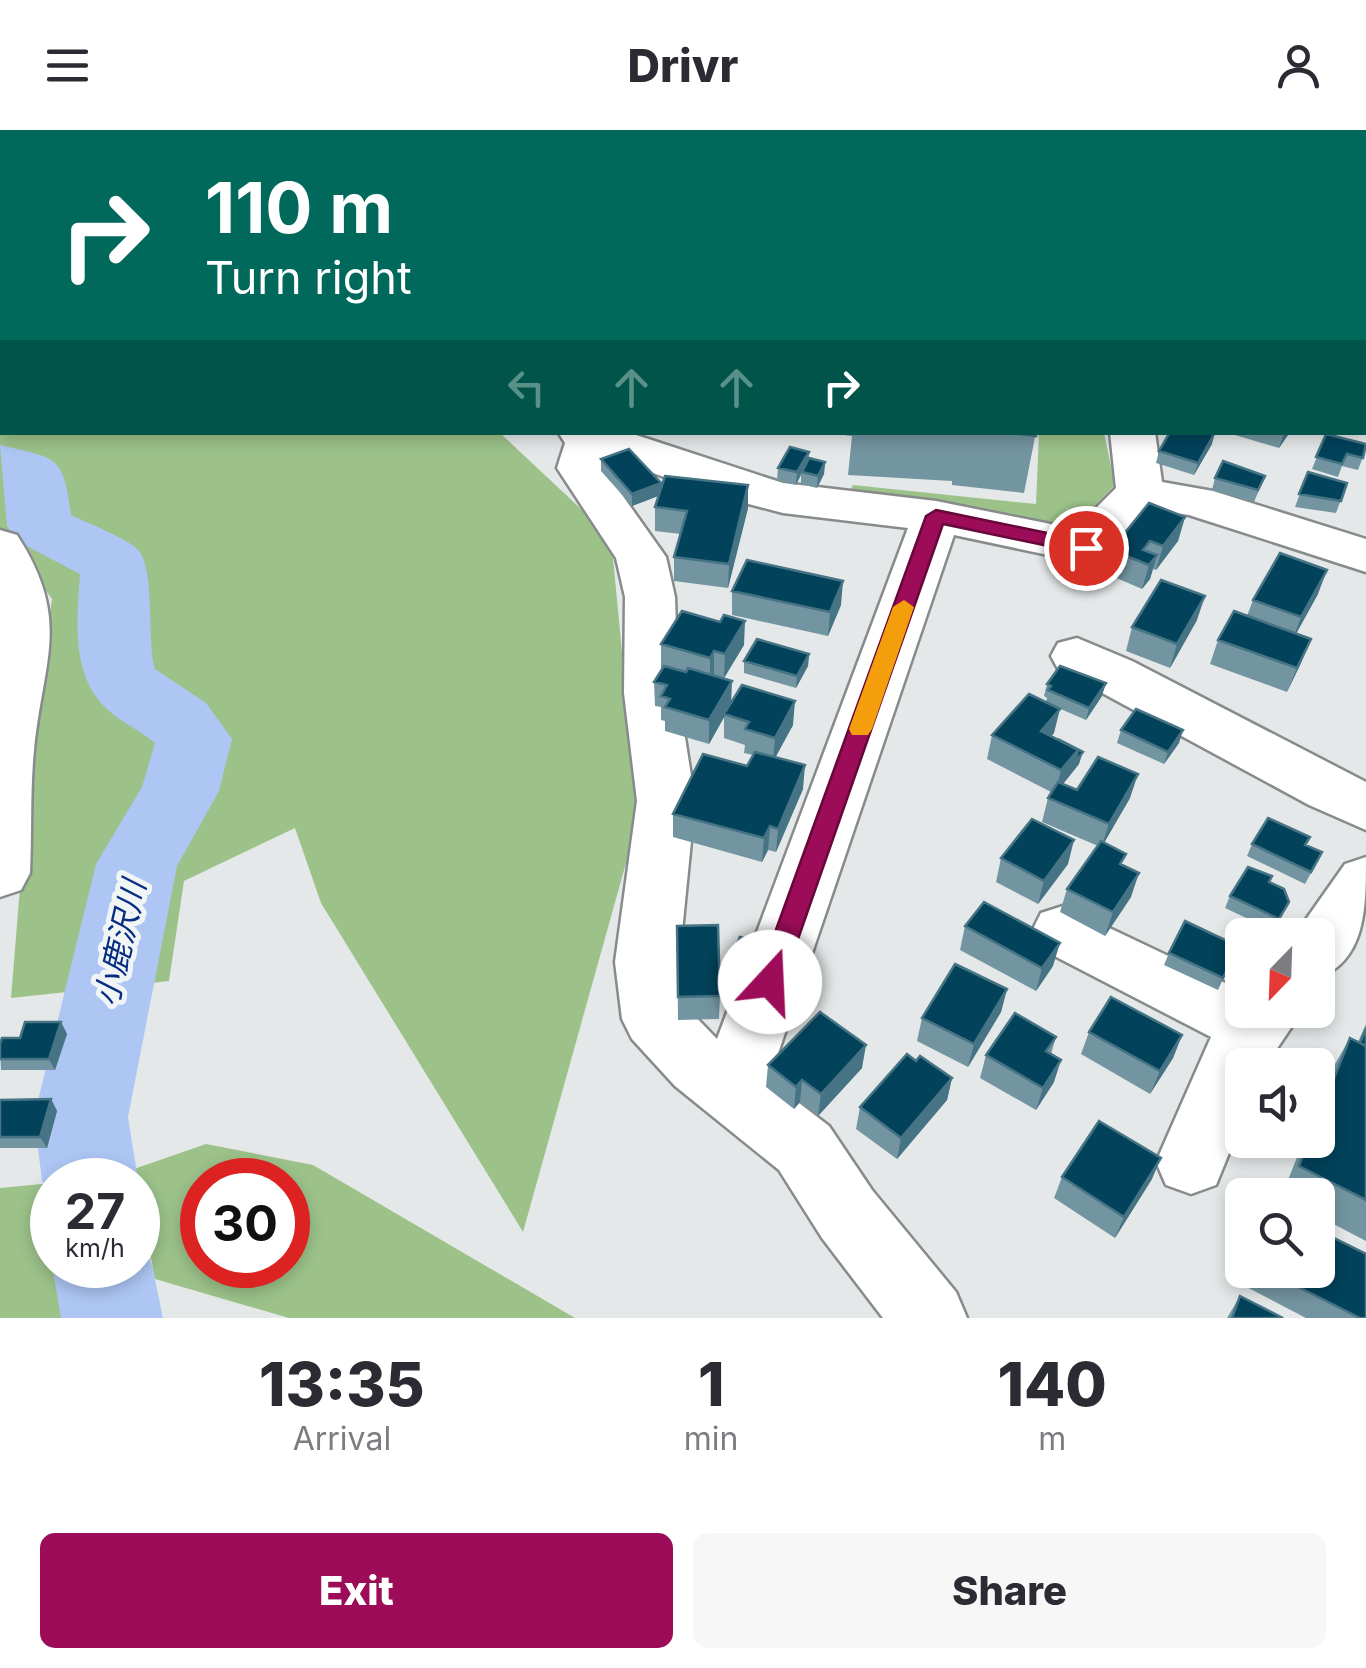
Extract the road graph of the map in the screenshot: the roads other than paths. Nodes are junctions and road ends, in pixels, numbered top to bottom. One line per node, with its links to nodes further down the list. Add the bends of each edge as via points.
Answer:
1 (1132, 435): 5 (street)
2 (584, 436): 4 (street); 17 (street, via 580,468 641,557 650,597 651,693 666,801 647,962 656,1019)
3 (752, 451): 4 (street)
4 (705, 477): 6 (street, via 783,498)
5 (1140, 493): 6 (street, via 1086,548); 8 (street, via 1196,502)
6 (936, 516): 17 (street)
7 (0, 546): 11 (street, via 19,572 28,638 5,754)
8 (1366, 556)
9 (1077, 656): 10 (street)
10 (1366, 808)
11 (0, 873)
12 (1366, 881): 13 (street)
13 (1335, 930)
14 (1062, 931): 15 (street)
15 (1225, 1003)
16 (1257, 1028): 18 (street, via 1237,1052)
17 (732, 1089): 19 (street, via 804,1148)
18 (1192, 1162)
19 (929, 1318)

